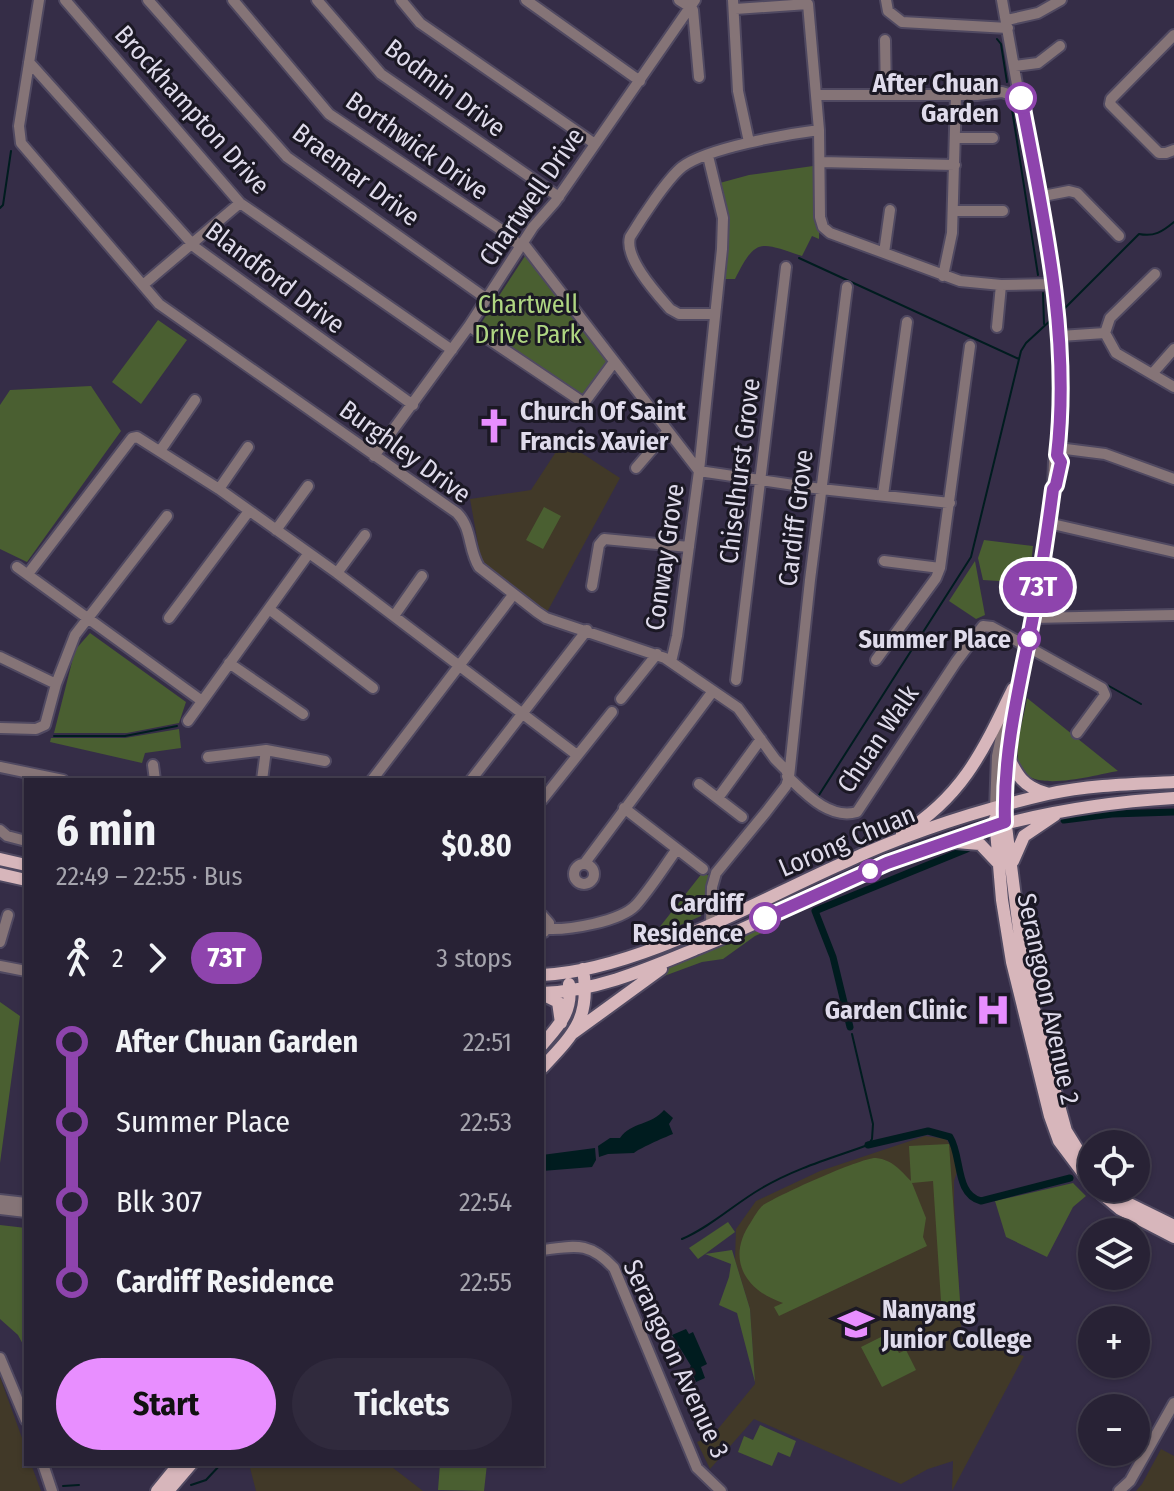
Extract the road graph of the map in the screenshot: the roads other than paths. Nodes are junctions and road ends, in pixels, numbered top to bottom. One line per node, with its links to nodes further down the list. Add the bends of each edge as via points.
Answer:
1 (39, 0): 18 (street)
2 (65, 0): 39 (street, Brockhampton Drive)
3 (148, 0): 56 (street, Braemar Drive, via 287,157)
4 (233, 0): 45 (street, Borthwick Drive, via 329,114)
5 (317, 0): 37 (street, Bodmin Drive, via 381,74)
6 (401, 0): 32 (street, via 420,23)
7 (526, 0): 21 (street)
8 (679, 0): 12 (street)
9 (886, 0): 14 (street, via 888,11 902,22)
10 (1061, 0): 14 (street)
11 (1004, 1): 14 (street)
12 (692, 4): 20 (street); 21 (street, Chartwell Drive)
13 (734, 5): 24 (street, via 808,4); 31 (street, via 738,91)
14 (1008, 24): 19 (street)
15 (1174, 35): 33 (street, via 1110,104 1159,153)
16 (885, 40): 25 (street)
17 (1060, 46): 19 (street, via 1038,63)
18 (29, 62): 44 (street, Blandford Drive); 52 (street, Burghley Drive, via 21,143)
19 (1015, 66): 22 (street)
20 (699, 77)
21 (640, 81): 32 (street, Chartwell Drive)
22 (1018, 81): 23 (street); 27 (street)
23 (1002, 92): 26 (street); 27 (street)
24 (817, 95): 25 (street); 28 (street)
25 (886, 95): 26 (street)
26 (956, 95): 29 (street)
27 (1021, 98): 38 (street)
28 (819, 130): 31 (street); 35 (street)
29 (955, 138): 30 (street); 36 (street)
30 (993, 138)
31 (749, 142): 34 (street)
32 (595, 144): 37 (street, Chartwell Drive)
33 (1174, 150)
34 (708, 156): 57 (street, Conway Grove, via 723,218); 57 (street, via 678,171 628,245 631,257 672,311)
35 (820, 162): 36 (street); 46 (street, via 823,227)
36 (955, 165): 41 (street)
37 (559, 197): 45 (street, Chartwell Drive)
38 (1038, 197): 43 (street, via 1077,193); 47 (street)
39 (240, 203): 44 (street); 65 (street, Brockhampton Drive)
40 (890, 210): 46 (street)
41 (953, 211): 42 (street); 50 (street)
42 (1003, 211)
43 (1119, 236)
44 (192, 245): 52 (street); 70 (street, Blandford Drive)
45 (522, 245): 56 (street, Chartwell Drive); 66 (street, Borthwick Drive)
46 (884, 253): 50 (street)
47 (1049, 258): 51 (street); 54 (street, via 1041,279)
48 (786, 267): 79 (street, Chiselhurst Grove)
49 (1155, 274): 61 (street, via 1110,318)
50 (943, 276): 53 (street)
51 (1053, 284): 54 (street); 62 (street)
52 (143, 285): 75 (street, Burghley Drive, via 175,316)
53 (1001, 285): 54 (street); 60 (street)
54 (1017, 286)
55 (847, 287): 82 (street, Cardiff Grove)
56 (487, 299): 59 (street, Chartwell Drive)
57 (715, 314): 77 (street, Conway Grove)
58 (907, 322): 83 (street)
59 (469, 326): 65 (street, Chartwell Drive); 66 (street, via 584,403)
60 (997, 327)
61 (1105, 333): 62 (street); 67 (street, via 1116,353)
62 (1060, 336): 74 (street)
63 (970, 346): 84 (street)
64 (1174, 349): 67 (street)
65 (452, 350): 70 (street, Chartwell Drive)
66 (614, 362): 71 (street, Borthwick Drive)
67 (1152, 374): 68 (street)
68 (1174, 387)
69 (195, 400): 73 (street)
70 (413, 405): 75 (street, Chartwell Drive)
71 (667, 432): 76 (street); 77 (street, Borthwick Drive)
72 (248, 447): 81 (street)
73 (160, 451): 81 (street); 97 (street, via 132,438)
74 (1058, 452): 78 (street, via 1105,454); 87 (street, via 1061,462)
75 (374, 456): 100 (street, Burghley Drive, via 461,516 476,564)
76 (636, 468)
77 (699, 471): 79 (street); 90 (street, Conway Grove)
78 (1174, 479)
79 (761, 480): 82 (street); 116 (street, Chiselhurst Grove)
80 (308, 486): 88 (street)
81 (219, 489): 85 (street)
82 (821, 489): 83 (street); 132 (street, Cardiff Grove)
83 (883, 495): 84 (street)
84 (950, 503): 95 (street)
85 (249, 511): 88 (street); 104 (street)
86 (167, 516): 106 (street)
87 (1048, 523): 91 (street); 105 (street)
88 (276, 530): 92 (street)
89 (365, 535): 96 (street)
90 (689, 547): 99 (street, via 604,539); 112 (street, Conway Grove)
91 (1174, 552)
92 (309, 553): 96 (street); 101 (street)
93 (884, 561): 95 (street)
94 (17, 567): 97 (street)
95 (940, 568): 111 (street)
96 (337, 573): 103 (street)
97 (28, 574): 106 (street)
98 (422, 576): 103 (street)
99 (592, 586)
100 (513, 595): 107 (street, Burghley Drive, via 546,618); 114 (street)
101 (269, 609): 113 (street); 118 (street)
102 (1174, 615): 105 (street)
103 (394, 616): 114 (street)
104 (169, 618)
105 (1032, 618): 108 (street)
106 (87, 620): 117 (street, via 69,647); 122 (street)
107 (587, 630): 109 (street, Burghley Drive); 124 (street)
108 (1027, 646): 115 (street); 128 (street, via 1102,688 1105,695); 139 (street, Chuan Walk, via 992,627 977,631 855,813 813,801)
109 (657, 654): 112 (street, Burghley Drive); 121 (street)
110 (0, 657): 117 (street)
111 (876, 660)
112 (671, 662): 120 (street, Burghley Drive)
113 (229, 663): 122 (street); 125 (street)
114 (458, 665): 124 (street); 143 (street)
115 (1022, 669): 119 (street); 133 (street)
116 (736, 680)
117 (56, 684): 127 (street, via 41,728)
118 (373, 688)
119 (1013, 689): 152 (street, via 1000,738); 159 (main road, via 980,757 949,797)
120 (713, 691): 129 (street, Burghley Drive, via 743,713); 151 (street)
121 (621, 699)
122 (202, 701): 126 (street)
123 (612, 712): 131 (street)
124 (523, 713): 131 (street); 144 (street)
125 (303, 714)
126 (188, 721)
127 (0, 728)
128 (1077, 733)
129 (761, 739): 135 (street, Burghley Drive); 149 (street)
130 (266, 750): 134 (street); 136 (street); 142 (street)
131 (577, 755): 148 (street)
132 (789, 755): 135 (street); 139 (street, Cardiff Grove)
133 (1007, 755): 147 (main road, via 1022,782); 152 (street)
134 (208, 757)
135 (775, 759): 139 (street, Burghley Drive)
136 (325, 761)
137 (153, 765): 141 (street)
138 (0, 767): 140 (street)
139 (789, 777): 170 (street, via 716,873)
140 (53, 778)
141 (155, 778)
142 (262, 778)
143 (373, 778)
144 (473, 778)
145 (1174, 782): 147 (main road, Lorong Chuan)
146 (699, 784): 149 (street)
147 (1049, 794): 152 (main road, Lorong Chuan)
148 (544, 797)
149 (718, 798): 154 (street)
150 (1174, 798): 153 (main road, Lorong Chuan)
151 (624, 808): 160 (street); 163 (street)
152 (1000, 808): 155 (main road, Serangoon Avenue 2); 159 (main road, Lorong Chuan)
153 (1065, 809): 155 (main road, Lorong Chuan); 166 (main road, via 1024,836)
154 (742, 817)
155 (1000, 824): 158 (main road, Lorong Chuan); 162 (main road, Serangoon Avenue 2); 166 (main road, Serangoon Avenue 2)
156 (0, 830): 157 (street)
157 (24, 840)
158 (944, 842): 162 (main road, via 980,844); 173 (main road, Lorong Chuan)
159 (882, 846): 170 (main road, Lorong Chuan)
160 (677, 849): 165 (street); 171 (street, via 635,906 623,914)
161 (0, 859): 164 (main road)
162 (998, 863): 188 (main road, Serangoon Avenue 2, via 1013,969 1050,1116 1059,1141)
163 (584, 864)
164 (24, 865)
165 (703, 869)
166 (1011, 869): 187 (main road, Serangoon Avenue 2, via 1023,961 1058,1106)
167 (0, 874): 168 (main road)
168 (24, 880)
169 (8, 915): 172 (street)
170 (711, 924): 175 (main road, Lorong Chuan)
171 (544, 931)
172 (0, 942)
173 (680, 956): 179 (main road, Lorong Chuan); 184 (main road)
174 (0, 966): 176 (street)
175 (583, 969): 177 (main road, Lorong Chuan); 179 (main road)
176 (24, 971)
177 (568, 973): 178 (main road, Lorong Chuan); 180 (main road)
178 (544, 975)
179 (586, 987): 180 (main road, Lorong Chuan); 184 (main road, via 584,1012)
180 (570, 990): 181 (main road, Lorong Chuan); 183 (main road)
181 (544, 994)
182 (544, 995): 183 (main road, via 558,1002)
183 (561, 1023): 185 (main road)
184 (573, 1033): 186 (main road)
185 (544, 1043)
186 (544, 1066)
187 (1078, 1150)
188 (1078, 1167)
189 (0, 1200): 192 (street)
190 (1111, 1202): 196 (main road, Serangoon Avenue 2)
191 (1125, 1202): 195 (main road)
192 (24, 1203)
193 (0, 1209): 194 (street)
194 (24, 1212)
195 (1174, 1226)
196 (1174, 1237)
197 (544, 1250): 207 (street, Serangoon Avenue 3, via 584,1247 614,1268 697,1468)
198 (0, 1358): 200 (street)
199 (1174, 1403): 208 (street, via 1130,1481)
200 (24, 1415)
201 (44, 1466): 204 (street)
202 (177, 1466): 205 (main road)
203 (189, 1466): 206 (main road)
204 (52, 1491)
205 (157, 1491)
206 (168, 1491)
207 (721, 1491)
208 (1119, 1491)

